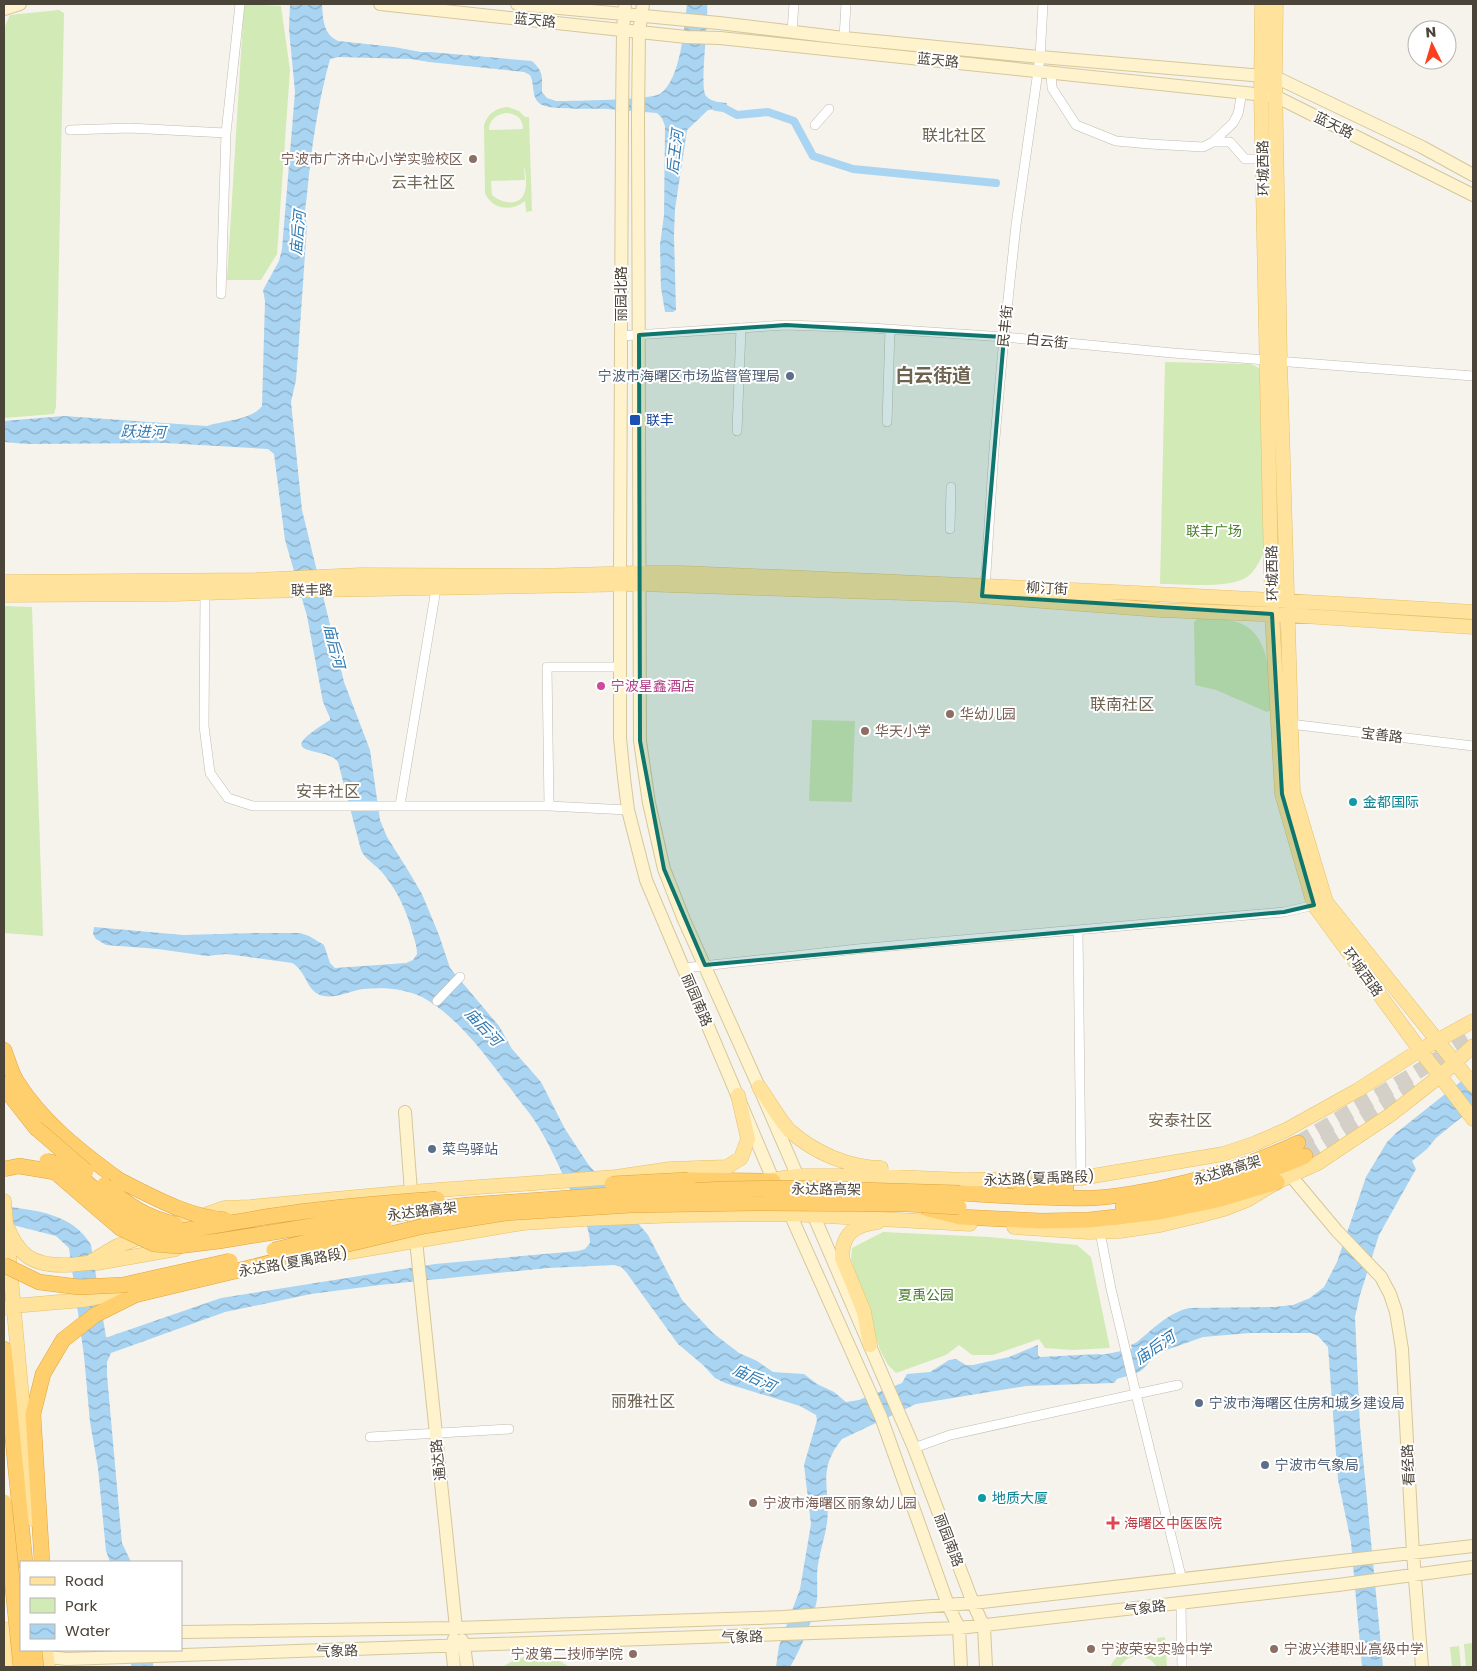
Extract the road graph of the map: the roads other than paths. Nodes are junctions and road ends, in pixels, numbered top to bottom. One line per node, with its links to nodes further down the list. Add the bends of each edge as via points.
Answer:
1 (20, 4): 10 (street)
2 (240, 4): 26 (street)
3 (380, 4): 13 (street, 蓝天路)
4 (517, 4): 11 (street, 蓝天路)
5 (794, 4): 15 (street)
6 (846, 4): 16 (street)
7 (1043, 4): 17 (street, 民丰街)
8 (1262, 4): 19 (main road, 环城西路)
9 (1276, 4): 19 (main road, 环城西路)
10 (4, 9)
11 (625, 9): 12 (street, 蓝天路); 13 (street, 丽园北路)
12 (642, 10): 14 (street, 丽园北路); 15 (street, 蓝天路, via 688,20)
13 (623, 30): 14 (street, 蓝天路); 35 (street, 丽园北路)
14 (639, 32): 18 (street, 蓝天路); 34 (street, 丽园北路)
15 (792, 32): 16 (street, 蓝天路)
16 (844, 38): 17 (street, 蓝天路)
17 (1040, 57): 18 (street, 民丰街); 19 (street, 蓝天路)
18 (1045, 71): 20 (street, 蓝天路); 27 (street, via 1076,125 1090,131 1116,140 1150,144 1203,147); 36 (street, 民丰街, via 1016,225)
19 (1268, 76): 21 (main road, 环城西路); 22 (main road, 环城西路); 29 (street, 蓝天路, via 1422,147)
20 (1242, 92): 21 (street, 蓝天路); 27 (street, via 1233,123)
21 (1261, 94): 22 (street, 蓝天路); 28 (main road, 环城西路)
22 (1275, 96): 30 (street, 蓝天路); 37 (main road, 环城西路)
23 (829, 110): 24 (street)
24 (815, 125)
25 (70, 130): 26 (street, via 129,128)
26 (226, 133): 31 (street)
27 (1213, 142): 28 (street, via 1230,142 1245,159)
28 (1262, 159): 37 (main road, 环城西路)
29 (1473, 175)
30 (1473, 195)
31 (221, 294)
32 (741, 328): 33 (street, 白云街, via 786,325); 34 (street, 白云街); 40 (street)
33 (890, 330): 36 (street, 白云街); 39 (street)
34 (639, 335): 35 (street, 白云街); 43 (street, 丽园北路)
35 (620, 336): 44 (street, 丽园北路)
36 (1004, 337): 37 (street, 白云街); 48 (street, 民丰街)
37 (1274, 361): 38 (street, 白云街); 51 (main road, 环城西路)
38 (1473, 376)
39 (887, 422)
40 (737, 431)
41 (951, 487): 42 (street)
42 (950, 529)
43 (639, 578): 44 (main road, 柳汀街); 48 (main road, 柳汀街); 64 (street, 丽园南路, via 640,741 649,804 664,869)
44 (620, 579): 46 (main road, 联丰路, via 360,575); 47 (main road, 联丰路); 56 (street, 丽园南路)
45 (4, 582): 46 (main road, 联丰路)
46 (259, 585): 47 (main road, 联丰路); 49 (main road, 联丰路)
47 (436, 589): 59 (street)
48 (984, 591): 51 (main road, 柳汀街); 53 (main road, 柳汀街, via 1160,610)
49 (204, 593): 50 (main road, 联丰路); 59 (street, via 204,726 210,773 228,798 253,806)
50 (4, 595)
51 (1280, 600): 52 (main road, 柳汀街); 53 (main road, 环城西路); 54 (main road, 环城西路)
52 (1473, 612)
53 (1272, 614): 54 (main road, 柳汀街); 62 (main road, 环城西路, via 1282,794)
54 (1288, 615): 55 (main road, 柳汀街); 57 (main road, 环城西路)
55 (1473, 627)
56 (620, 667): 60 (street, via 547,667); 61 (street, 丽园南路, via 620,738)
57 (1290, 724): 58 (street, 宝善路); 62 (main road, 环城西路, via 1293,792)
58 (1473, 746)
59 (402, 805): 60 (street)
60 (549, 806): 61 (street)
61 (628, 810): 65 (street, 丽园南路, via 646,880)
62 (1320, 903): 63 (street, via 1284,912); 69 (main road, 环城西路); 72 (main road, 环城西路)
63 (1078, 930): 64 (street); 86 (street)
64 (705, 965): 65 (street); 77 (street, 丽园南路)
65 (684, 968): 78 (street, 丽园南路)
66 (460, 977): 67 (street)
67 (437, 1001)
68 (1473, 1021): 69 (main road, 永达路(夏禹路段))
69 (1436, 1041): 72 (main road, 永达路(夏禹路段)); 73 (main road, 环城西路)
70 (1473, 1046): 73 (main road)
71 (4, 1050): 97 (highway, bridge, via 17,1081 42,1114 71,1144 119,1180 172,1206 215,1219 253,1222)
72 (1420, 1050): 74 (main road, 环城西路); 86 (main road, 永达路(夏禹路段), via 1358,1090 1256,1143 1223,1154)
73 (1454, 1064): 74 (main road); 75 (main road, 环城西路)
74 (1440, 1076): 80 (main road, 环城西路); 85 (main road, via 1390,1115 1318,1163)
75 (1470, 1081)
76 (4, 1084): 101 (highway, bridge, via 36,1128 134,1209 159,1220)
77 (759, 1087): 84 (street, 丽园南路); 92 (main road, via 790,1130 824,1155 864,1168 918,1170)
78 (738, 1096): 88 (street, 丽园南路); 90 (main road, via 748,1139 741,1158 727,1167 670,1169)
79 (405, 1112): 91 (street, 通达路)
80 (1473, 1119)
81 (4, 1162): 101 (highway, bridge, via 31,1158 50,1161 69,1169 136,1224 181,1232)
82 (1239, 1168): 87 (highway, via 1178,1174 1098,1188 1049,1188); 92 (highway, 永达路高架, via 1132,1194 1094,1198); 92 (highway, 永达路高架, via 1301,1149 1277,1168 1225,1186 1093,1212 1055,1213)
83 (4, 1169): 97 (highway, bridge, via 19,1166 55,1172 120,1228 154,1244 178,1246)
84 (798, 1176): 88 (main road, 永达路(夏禹路段)); 92 (main road, 永达路(夏禹路段), via 870,1176); 96 (street, 丽园南路)
85 (1291, 1176): 89 (main road); 118 (street, 看经路, via 1381,1277 1396,1312 1402,1349)
86 (1081, 1178): 87 (main road, 永达路(夏禹路段))
87 (1010, 1180): 92 (main road, 永达路(夏禹路段))
88 (773, 1181): 90 (main road, 永达路(夏禹路段), via 629,1189); 95 (street, 丽园南路); 101 (highway, bridge, via 688,1180 557,1188 293,1213)
89 (1276, 1182): 92 (highway, via 1217,1200 1160,1212 1089,1220 1042,1221); 102 (main road, via 1247,1200 1224,1209 1160,1225)
90 (572, 1186): 91 (main road); 94 (main road, via 539,1194)
91 (411, 1192): 94 (street, 通达路); 104 (main road, via 224,1208 117,1246)
92 (961, 1199): 97 (highway, 永达路高架, bridge, via 799,1188 725,1189 467,1205); 100 (highway, 永达路高架, bridge, via 907,1204 754,1202 631,1205 505,1213)
93 (4, 1202): 99 (main road)
94 (413, 1208): 103 (street, 通达路); 104 (main road)
95 (790, 1214): 96 (main road); 103 (main road, 永达路(夏禹路段), via 650,1216 523,1223); 127 (street, 丽园南路, via 881,1417)
96 (813, 1216): 98 (main road); 108 (street, 丽园南路)
97 (348, 1220)
98 (900, 1220): 102 (main road); 108 (main road, via 873,1223 852,1230 843,1243 842,1258 864,1312)
99 (6, 1224): 105 (main road, via 24,1255 33,1260); 106 (main road)
100 (424, 1226): 106 (highway, bridge, via 385,1226 348,1232 123,1285 79,1287 39,1282); 121 (highway, bridge, via 135,1295 95,1315 63,1340 43,1374 32,1414)
101 (199, 1229)
102 (1100, 1232): 111 (street)
103 (416, 1240): 107 (main road, 永达路(夏禹路段), via 82,1300); 113 (street, 通达路)
104 (93, 1263): 105 (main road)
105 (67, 1265): 106 (main road, via 53,1272)
106 (7, 1271): 107 (main road)
107 (8, 1307): 120 (main road)
108 (870, 1345): 115 (street, 丽园南路)
109 (4, 1349): 119 (highway)
110 (1178, 1385): 111 (street)
111 (1136, 1394): 115 (street, via 950,1436); 124 (street)
112 (509, 1429): 113 (street)
113 (435, 1432): 114 (street); 129 (street, 通达路)
114 (370, 1437)
115 (914, 1448): 125 (street, 丽园南路)
116 (4, 1502): 137 (highway, bridge)
117 (1473, 1546): 118 (street, 气象路)
118 (1413, 1553): 123 (street, 看经路); 124 (street, 气象路)
119 (25, 1561)
120 (37, 1561)
121 (42, 1561)
122 (1473, 1567): 123 (street, 气象路)
123 (1414, 1575): 126 (street, 气象路); 144 (street, 看经路)
124 (1182, 1580): 125 (street, 气象路)
125 (973, 1603): 127 (street, 气象路); 128 (street, 丽园南路)
126 (1182, 1604): 128 (street, 气象路); 143 (street)
127 (948, 1605): 129 (street, 气象路, via 783,1617); 130 (street, 丽园南路)
128 (984, 1626): 130 (street, 气象路); 142 (street, 丽园南路)
129 (456, 1628): 132 (street, 气象路); 134 (street, 通达路)
130 (959, 1628): 134 (street, 气象路); 141 (street, 丽园南路)
131 (4, 1629): 135 (main road)
132 (182, 1632)
133 (20, 1643): 135 (street)
134 (458, 1647): 136 (street, 气象路, via 66,1659); 139 (street, 通达路); 140 (street, 通达路)
135 (6, 1655): 136 (street, 气象路)
136 (43, 1656): 138 (highway, bridge)
137 (21, 1667)
138 (36, 1667)
139 (454, 1667)
140 (467, 1667)
141 (961, 1667)
142 (986, 1667)
143 (1182, 1667)
144 (1422, 1667)

